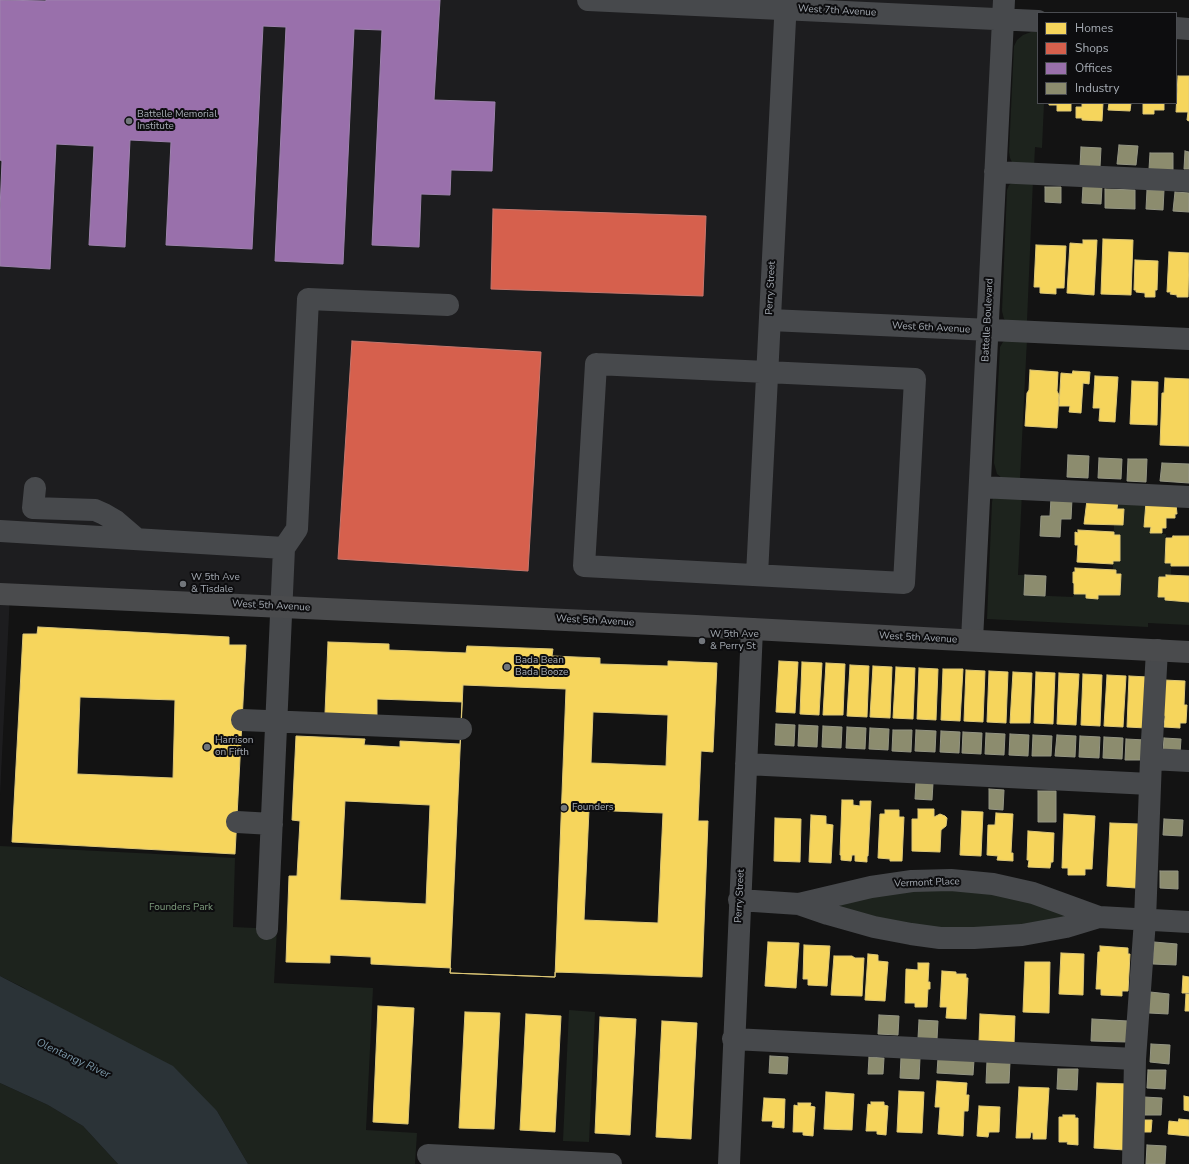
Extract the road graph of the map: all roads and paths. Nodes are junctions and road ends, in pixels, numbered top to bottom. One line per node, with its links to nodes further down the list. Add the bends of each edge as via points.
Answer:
1 (588, 0): 2 (street, West 7th Avenue)
2 (785, 4): 3 (street, West 7th Avenue); 10 (street, Perry Street)
3 (1004, 10): 4 (street, West 7th Avenue); 7 (street, Battelle Boulevard)
4 (1035, 21)
5 (1177, 28): 6 (street)
6 (1189, 29)
7 (995, 172): 8 (street); 11 (street, Battelle Boulevard)
8 (1189, 181)
9 (448, 305): 19 (street, via 308,299 297,529)
10 (770, 320): 11 (street, West 6th Avenue); 13 (street, Perry Street)
11 (988, 330): 12 (street, West 6th Avenue); 14 (street, Battelle Boulevard)
12 (1189, 339)
13 (767, 373): 20 (street, Perry Street); 20 (street, via 914,379 912,430 904,583); 20 (street, via 596,364 584,566)
14 (980, 487): 16 (street); 24 (street, Battelle Boulevard)
15 (34, 488): 18 (street, via 33,508 95,510 116,521)
16 (1189, 497)
17 (0, 531): 18 (street)
18 (138, 539): 19 (street)
19 (284, 548): 22 (street)
20 (758, 575)
21 (0, 594): 22 (main road, West 5th Avenue)
22 (282, 606): 23 (main road, West 5th Avenue); 28 (street)
23 (752, 629): 24 (main road, West 5th Avenue); 32 (street, Perry Street)
24 (972, 640): 25 (main road, West 5th Avenue)
25 (1158, 650): 26 (main road, West 5th Avenue); 30 (street)
26 (1189, 652)
27 (242, 720): 28 (street)
28 (276, 722): 29 (street); 35 (street)
29 (461, 729)
30 (1151, 759): 31 (street); 33 (street)
31 (1189, 761)
32 (746, 764): 33 (street); 36 (street, Perry Street)
33 (1150, 784): 39 (street)
34 (237, 822): 35 (street)
35 (272, 824): 41 (street)
36 (739, 900): 37 (street, Vermont Place); 42 (street, Perry Street)
37 (799, 904): 38 (street, Vermont Place, via 874,927 940,938 1022,935 1066,927); 38 (street, Vermont Place, via 871,887 912,881 951,880 993,884 1033,893)
38 (1099, 917): 39 (street, Vermont Place)
39 (1145, 920): 40 (street, Vermont Place); 43 (street)
40 (1189, 922)
41 (268, 929)
42 (734, 1039): 43 (street); 47 (street, Perry Street)
43 (1135, 1059): 48 (street)
44 (428, 1155): 45 (street)
45 (584, 1163): 46 (street)
46 (611, 1164)
47 (728, 1164)
48 (1133, 1164)

